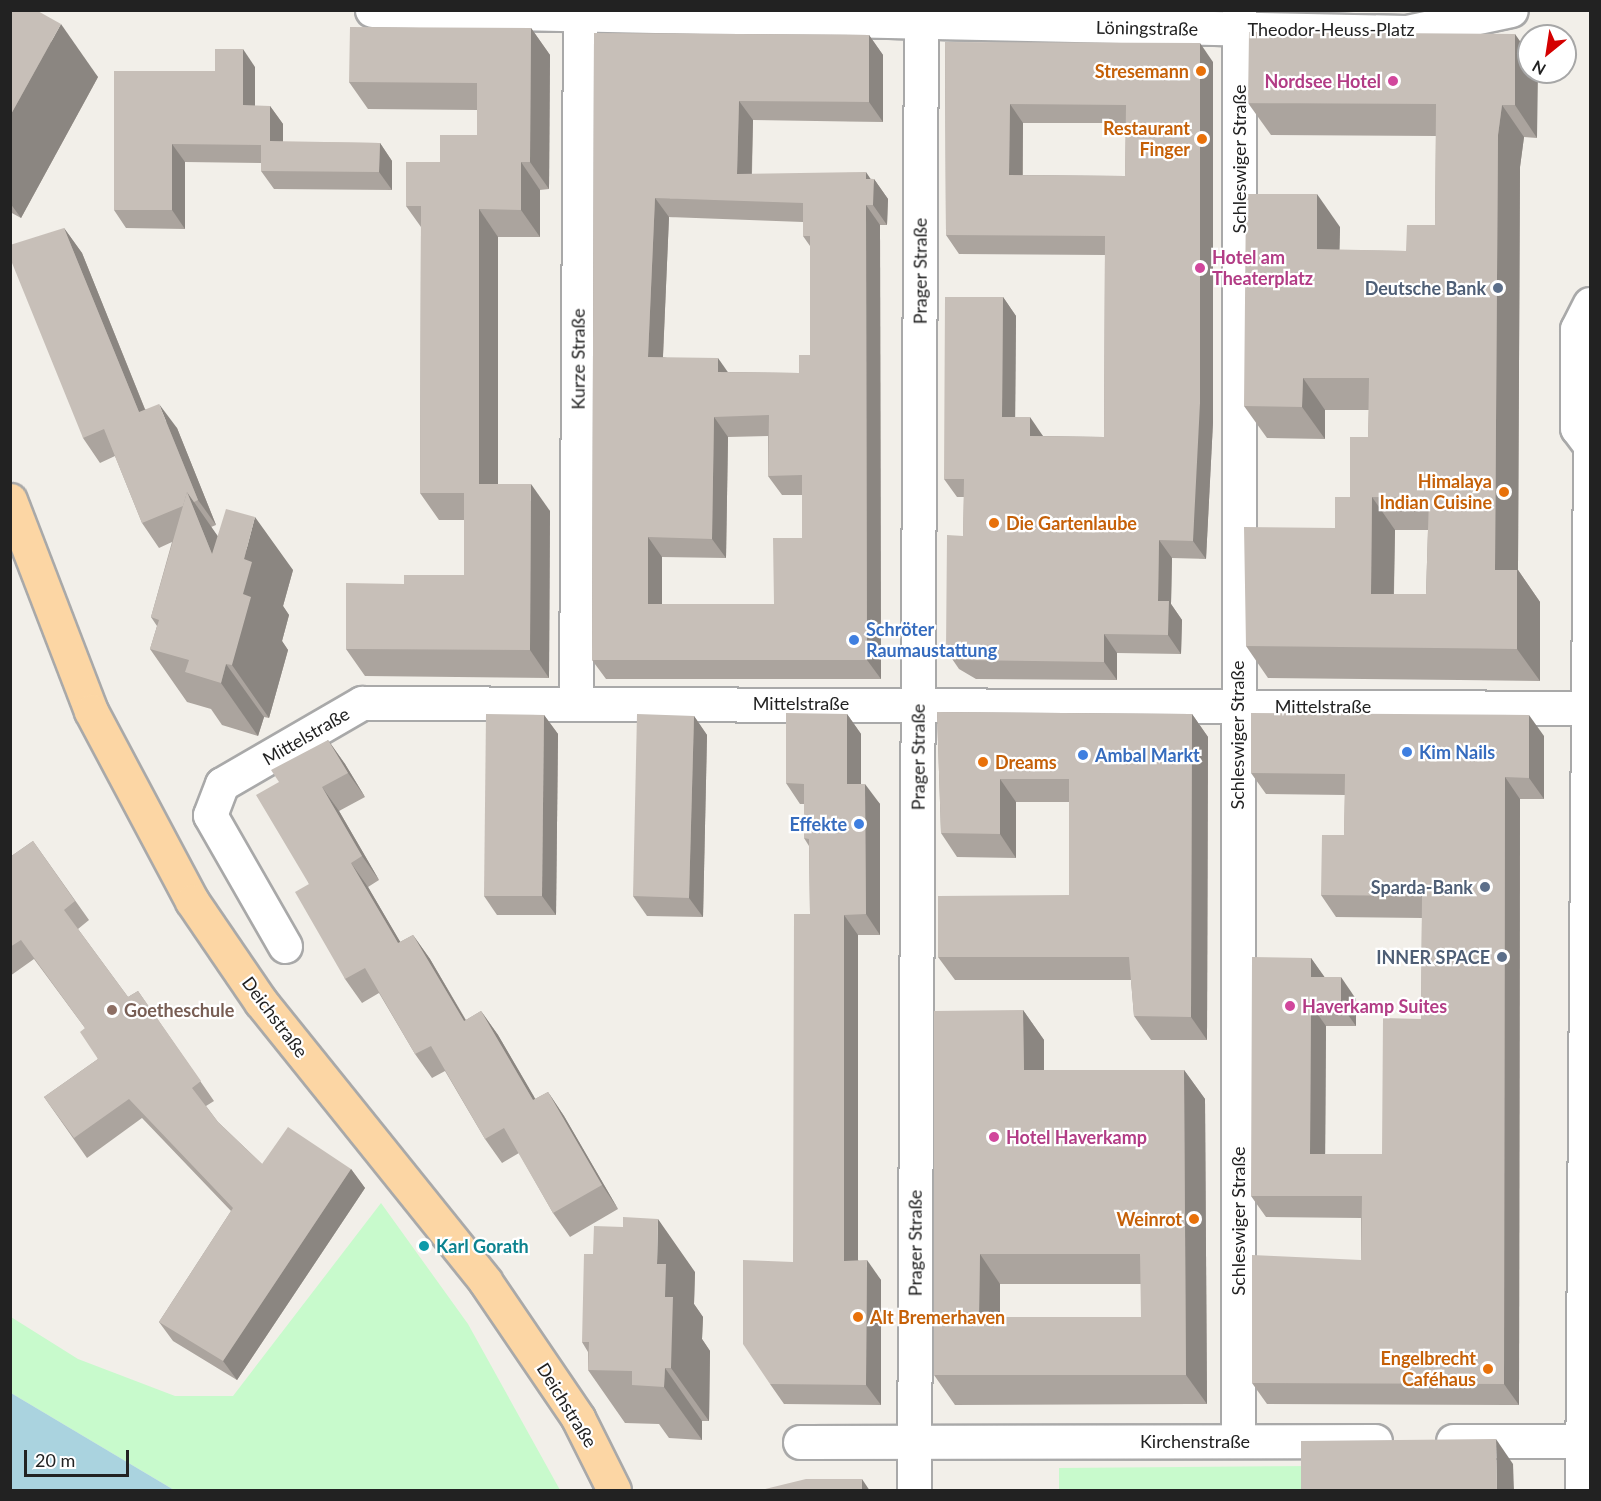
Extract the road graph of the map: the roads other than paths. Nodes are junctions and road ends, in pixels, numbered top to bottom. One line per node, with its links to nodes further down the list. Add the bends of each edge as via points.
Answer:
1 (372, 10): 3 (street, Löningstraße)
2 (1511, 10): 5 (street, Theodor-Heuss-Platz, via 1407,32)
3 (580, 15): 4 (street, Löningstraße); 11 (street, Kurze Straße)
4 (804, 15): 6 (street, Löningstraße)
5 (1239, 20): 6 (street, Löningstraße); 12 (street, Schleswiger Straße)
6 (921, 23): 10 (street, Prager Straße)
7 (1590, 304): 9 (street, via 1576,329 1577,428 1590,445)
8 (10, 500): 19 (main road, Deichstraße, via 91,711 192,901 261,1002 484,1281 578,1418)
9 (1588, 660): 13 (street)
10 (918, 702): 11 (street, Mittelstraße); 12 (street, Mittelstraße); 15 (street, Prager Straße)
11 (576, 703): 14 (street, Mittelstraße, via 362,703 222,784 210,815)
12 (1236, 706): 13 (street, Mittelstraße); 16 (street, Schleswiger Straße)
13 (1586, 708): 17 (street)
14 (285, 946)
15 (914, 1441): 16 (street, Kirchenstraße); 18 (street, Kirchenstraße); 20 (street, Prager Straße)
16 (1238, 1441): 17 (street, Kirchenstraße)
17 (1586, 1441): 21 (street)
18 (800, 1442)
19 (614, 1491)
20 (914, 1491)
21 (1582, 1491)

